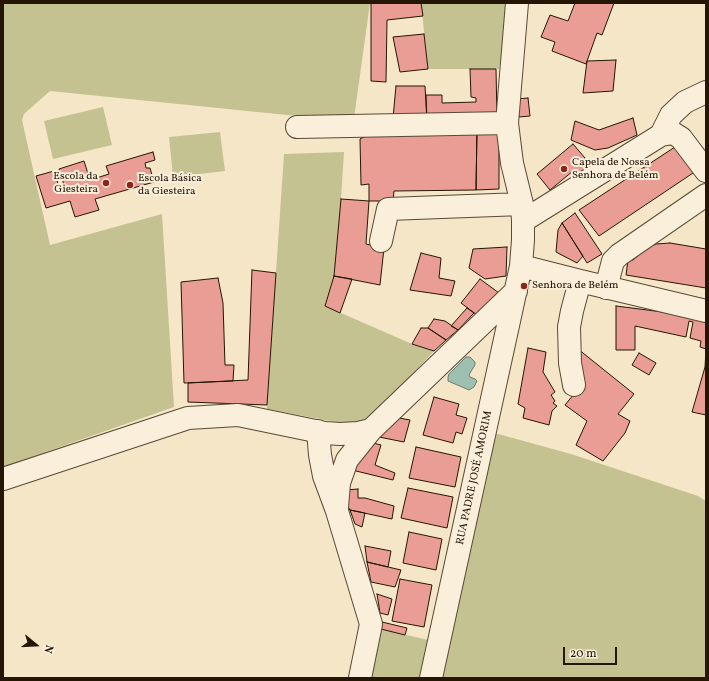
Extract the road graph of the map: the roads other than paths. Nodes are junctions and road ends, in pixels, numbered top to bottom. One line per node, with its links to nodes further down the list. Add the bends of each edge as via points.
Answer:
1 (517, 3): 3 (street, RUA PADRE JOSÉ AMORIM)
2 (706, 92): 5 (street, via 686,102 671,115)
3 (507, 123): 4 (street); 8 (street, RUA PADRE JOSÉ AMORIM, via 512,163)
4 (297, 127)
5 (661, 135): 6 (street, via 673,133 681,138); 8 (street)
6 (706, 171)
7 (706, 195): 12 (street, via 619,254 613,261)
8 (523, 213): 9 (street, via 388,209); 10 (street, RUA PADRE JOSÉ AMORIM)
9 (381, 241)
10 (519, 278): 11 (street); 15 (street); 20 (street, RUA PADRE JOSÉ AMORIM)
11 (580, 282): 12 (street); 14 (street, via 569,327 570,363)
12 (606, 288): 13 (street)
13 (706, 311)
14 (574, 385)
15 (371, 430): 16 (street, via 340,434); 18 (street, via 347,460 339,483)
16 (325, 432): 17 (street, via 238,415 188,418); 18 (street, via 320,455 324,476)
17 (3, 480)
18 (337, 504): 19 (street, via 370,624)
19 (360, 678)
20 (431, 678)

